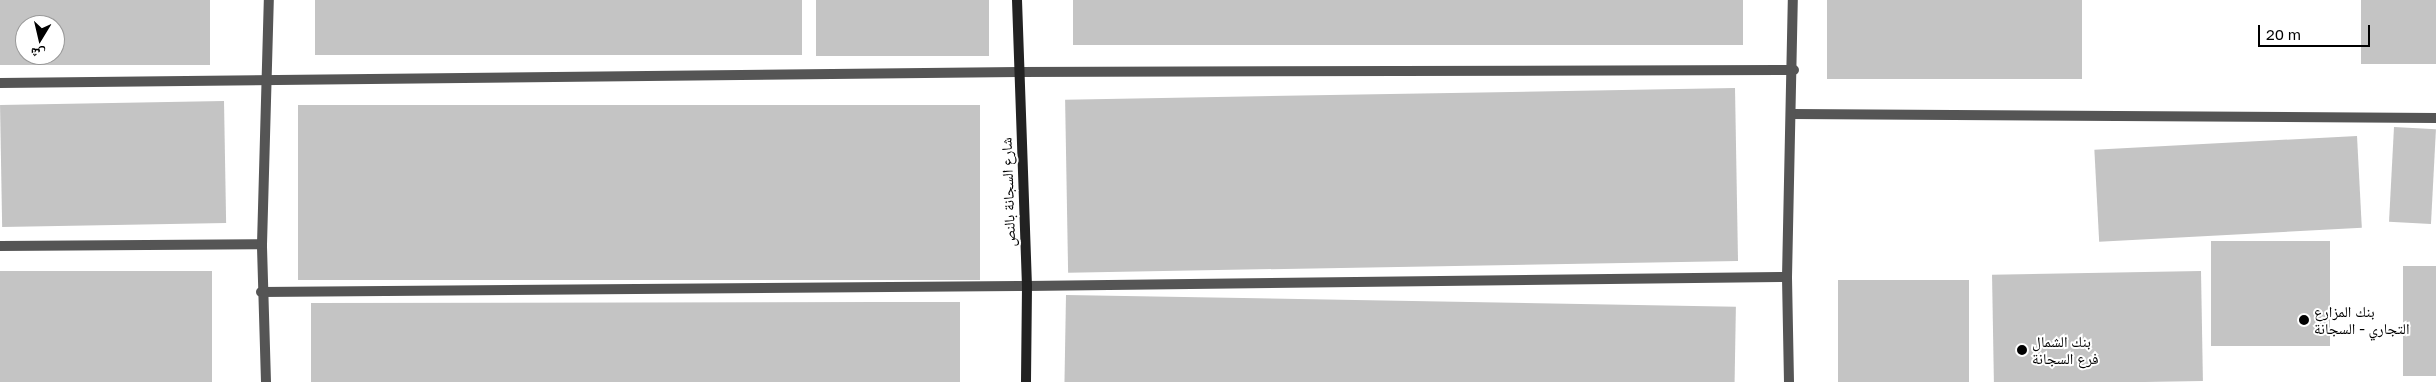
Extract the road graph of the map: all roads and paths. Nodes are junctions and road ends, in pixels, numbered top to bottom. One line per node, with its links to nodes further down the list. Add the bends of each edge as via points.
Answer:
1 (270, 0): 6 (street)
2 (1017, 0): 5 (street, شارع السجانة بالنص)
3 (1793, 0): 4 (street)
4 (1794, 70): 5 (street); 8 (street)
5 (1019, 72): 6 (street); 13 (street, شارع السجانة بالنص)
6 (268, 81): 7 (street); 10 (street)
7 (0, 83)
8 (1792, 114): 9 (street); 12 (street)
9 (2436, 118)
10 (262, 244): 11 (street); 14 (street)
11 (0, 246)
12 (1787, 277): 13 (street); 17 (street)
13 (1027, 286): 14 (street); 16 (street, شارع السجانة بالنص)
14 (261, 292): 15 (street)
15 (266, 382)
16 (1026, 382)
17 (1790, 382)

